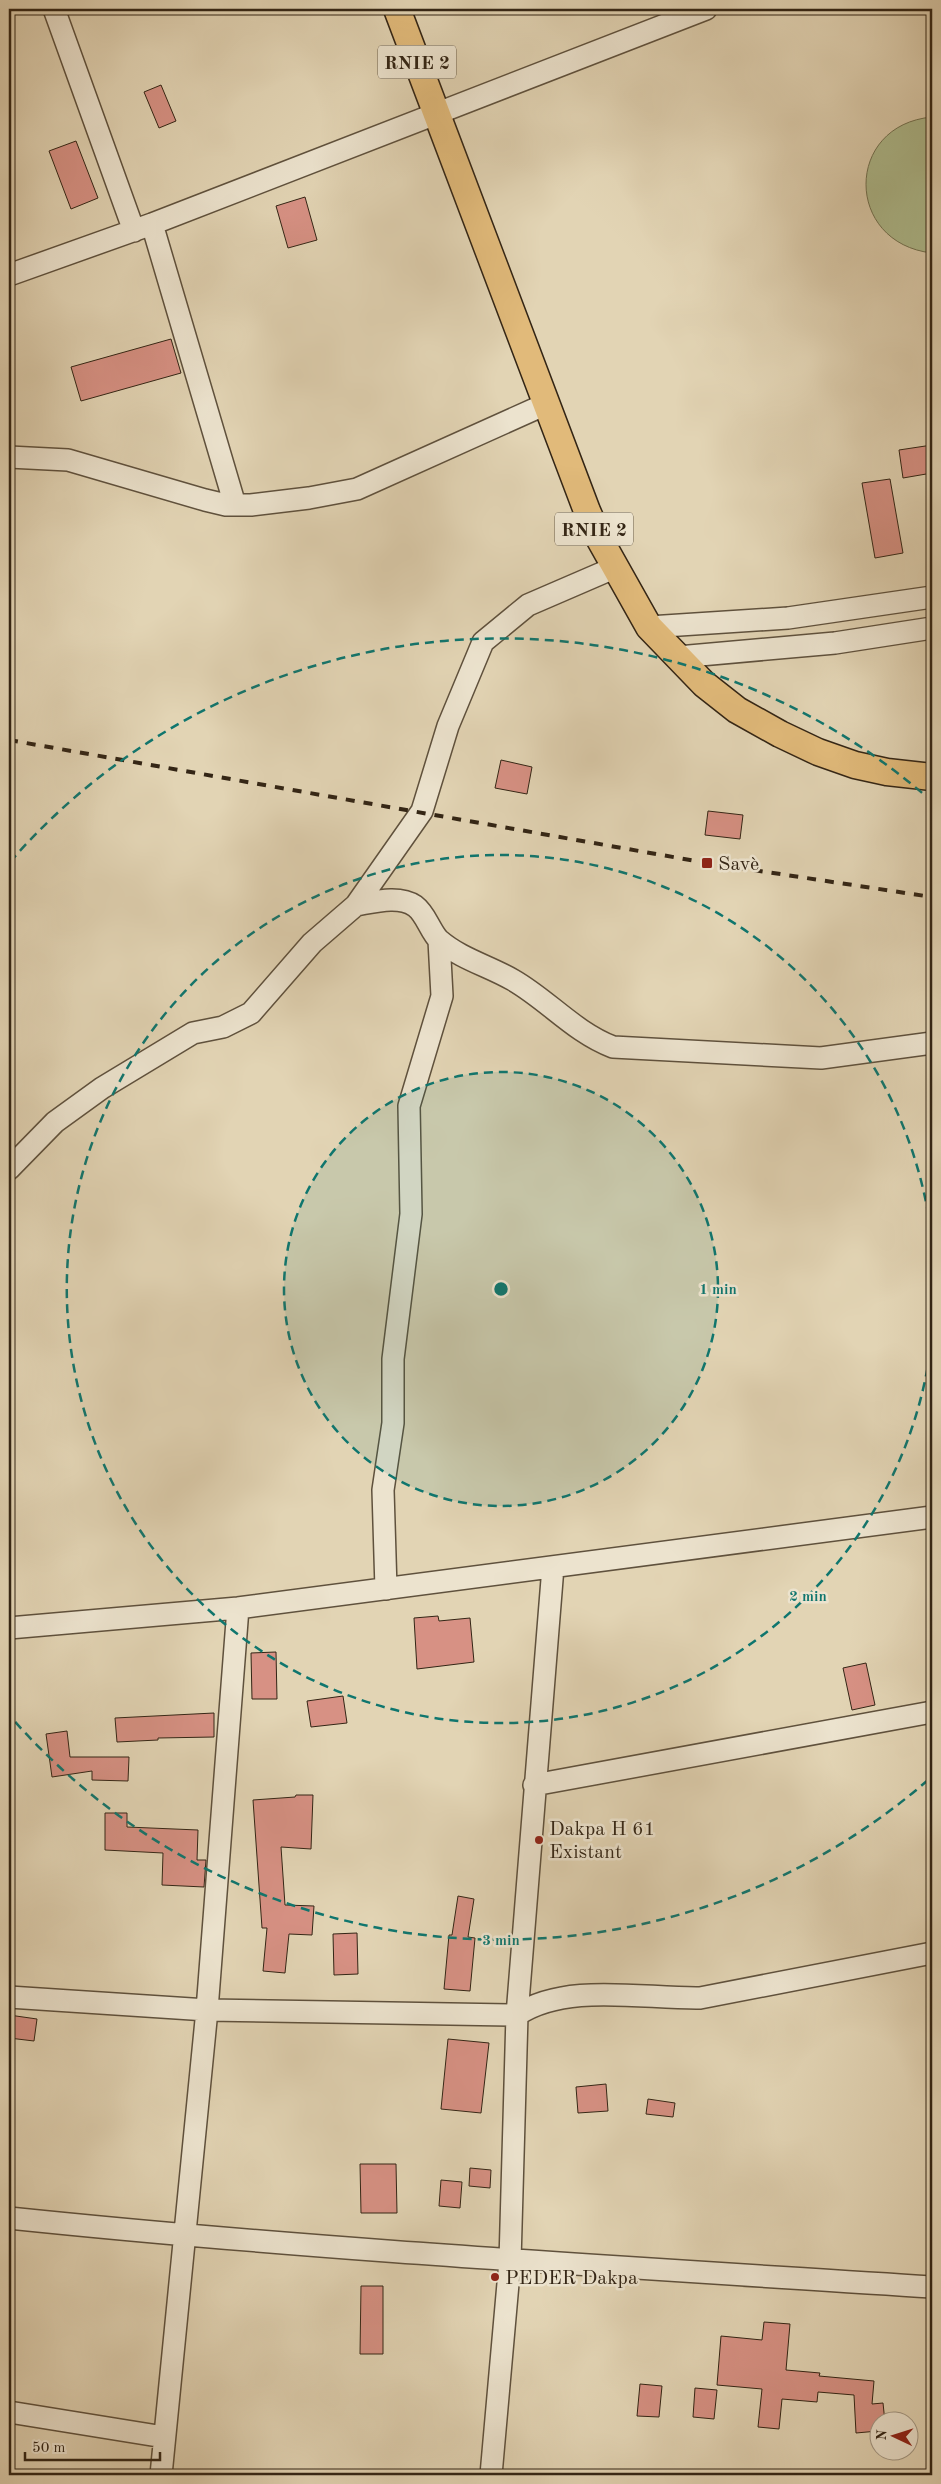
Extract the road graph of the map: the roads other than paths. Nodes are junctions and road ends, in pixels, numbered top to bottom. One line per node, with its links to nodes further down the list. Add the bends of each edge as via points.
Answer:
1 (54, 9): 5 (street)
2 (398, 9): 4 (main road, RNIE 2)
3 (706, 9): 4 (street)
4 (436, 115): 5 (street); 7 (main road, RNIE 2)
5 (143, 227): 6 (street); 9 (street)
6 (9, 275)
7 (546, 404): 9 (street, via 357,489 309,498); 10 (main road, RNIE 2, via 599,538)
8 (9, 457): 9 (street, via 68,460 205,500)
9 (235, 505)
10 (616, 567): 12 (main road, RNIE 2); 16 (street, via 528,605 483,642 448,726 422,812)
11 (932, 597): 12 (street, via 788,618)
12 (649, 627): 14 (main road, RNIE 2)
13 (932, 628): 14 (street, via 826,644)
14 (678, 657): 15 (main road, RNIE 2, via 704,684 738,710 818,752 855,765)
15 (932, 777)
16 (356, 904): 17 (street, via 384,900 402,901 416,907); 19 (street, via 312,943 251,1013 223,1027 193,1033 102,1088 55,1122)
17 (439, 940): 18 (street, via 475,963 513,980 595,1040 613,1047 821,1058); 22 (street, via 442,996 409,1106 411,1214 393,1359 393,1424 383,1490)
18 (932, 1043)
19 (9, 1169)
20 (932, 1517): 21 (street)
21 (552, 1567): 22 (street); 26 (street)
22 (386, 1589): 23 (street)
23 (238, 1608): 24 (street); 29 (street)
24 (9, 1628)
25 (932, 1712): 26 (street)
26 (534, 1785): 30 (street)
27 (932, 1953): 30 (street, via 700,1998 634,1994 563,1997 532,2005)
28 (9, 1997): 29 (street)
29 (207, 2010): 30 (street); 32 (street)
30 (517, 2015): 33 (street)
31 (9, 2218): 32 (street)
32 (183, 2236): 33 (street); 36 (street)
33 (510, 2261): 34 (street); 38 (street)
34 (932, 2287)
35 (9, 2412): 36 (street)
36 (164, 2437): 37 (street)
37 (161, 2475)
38 (491, 2475)

